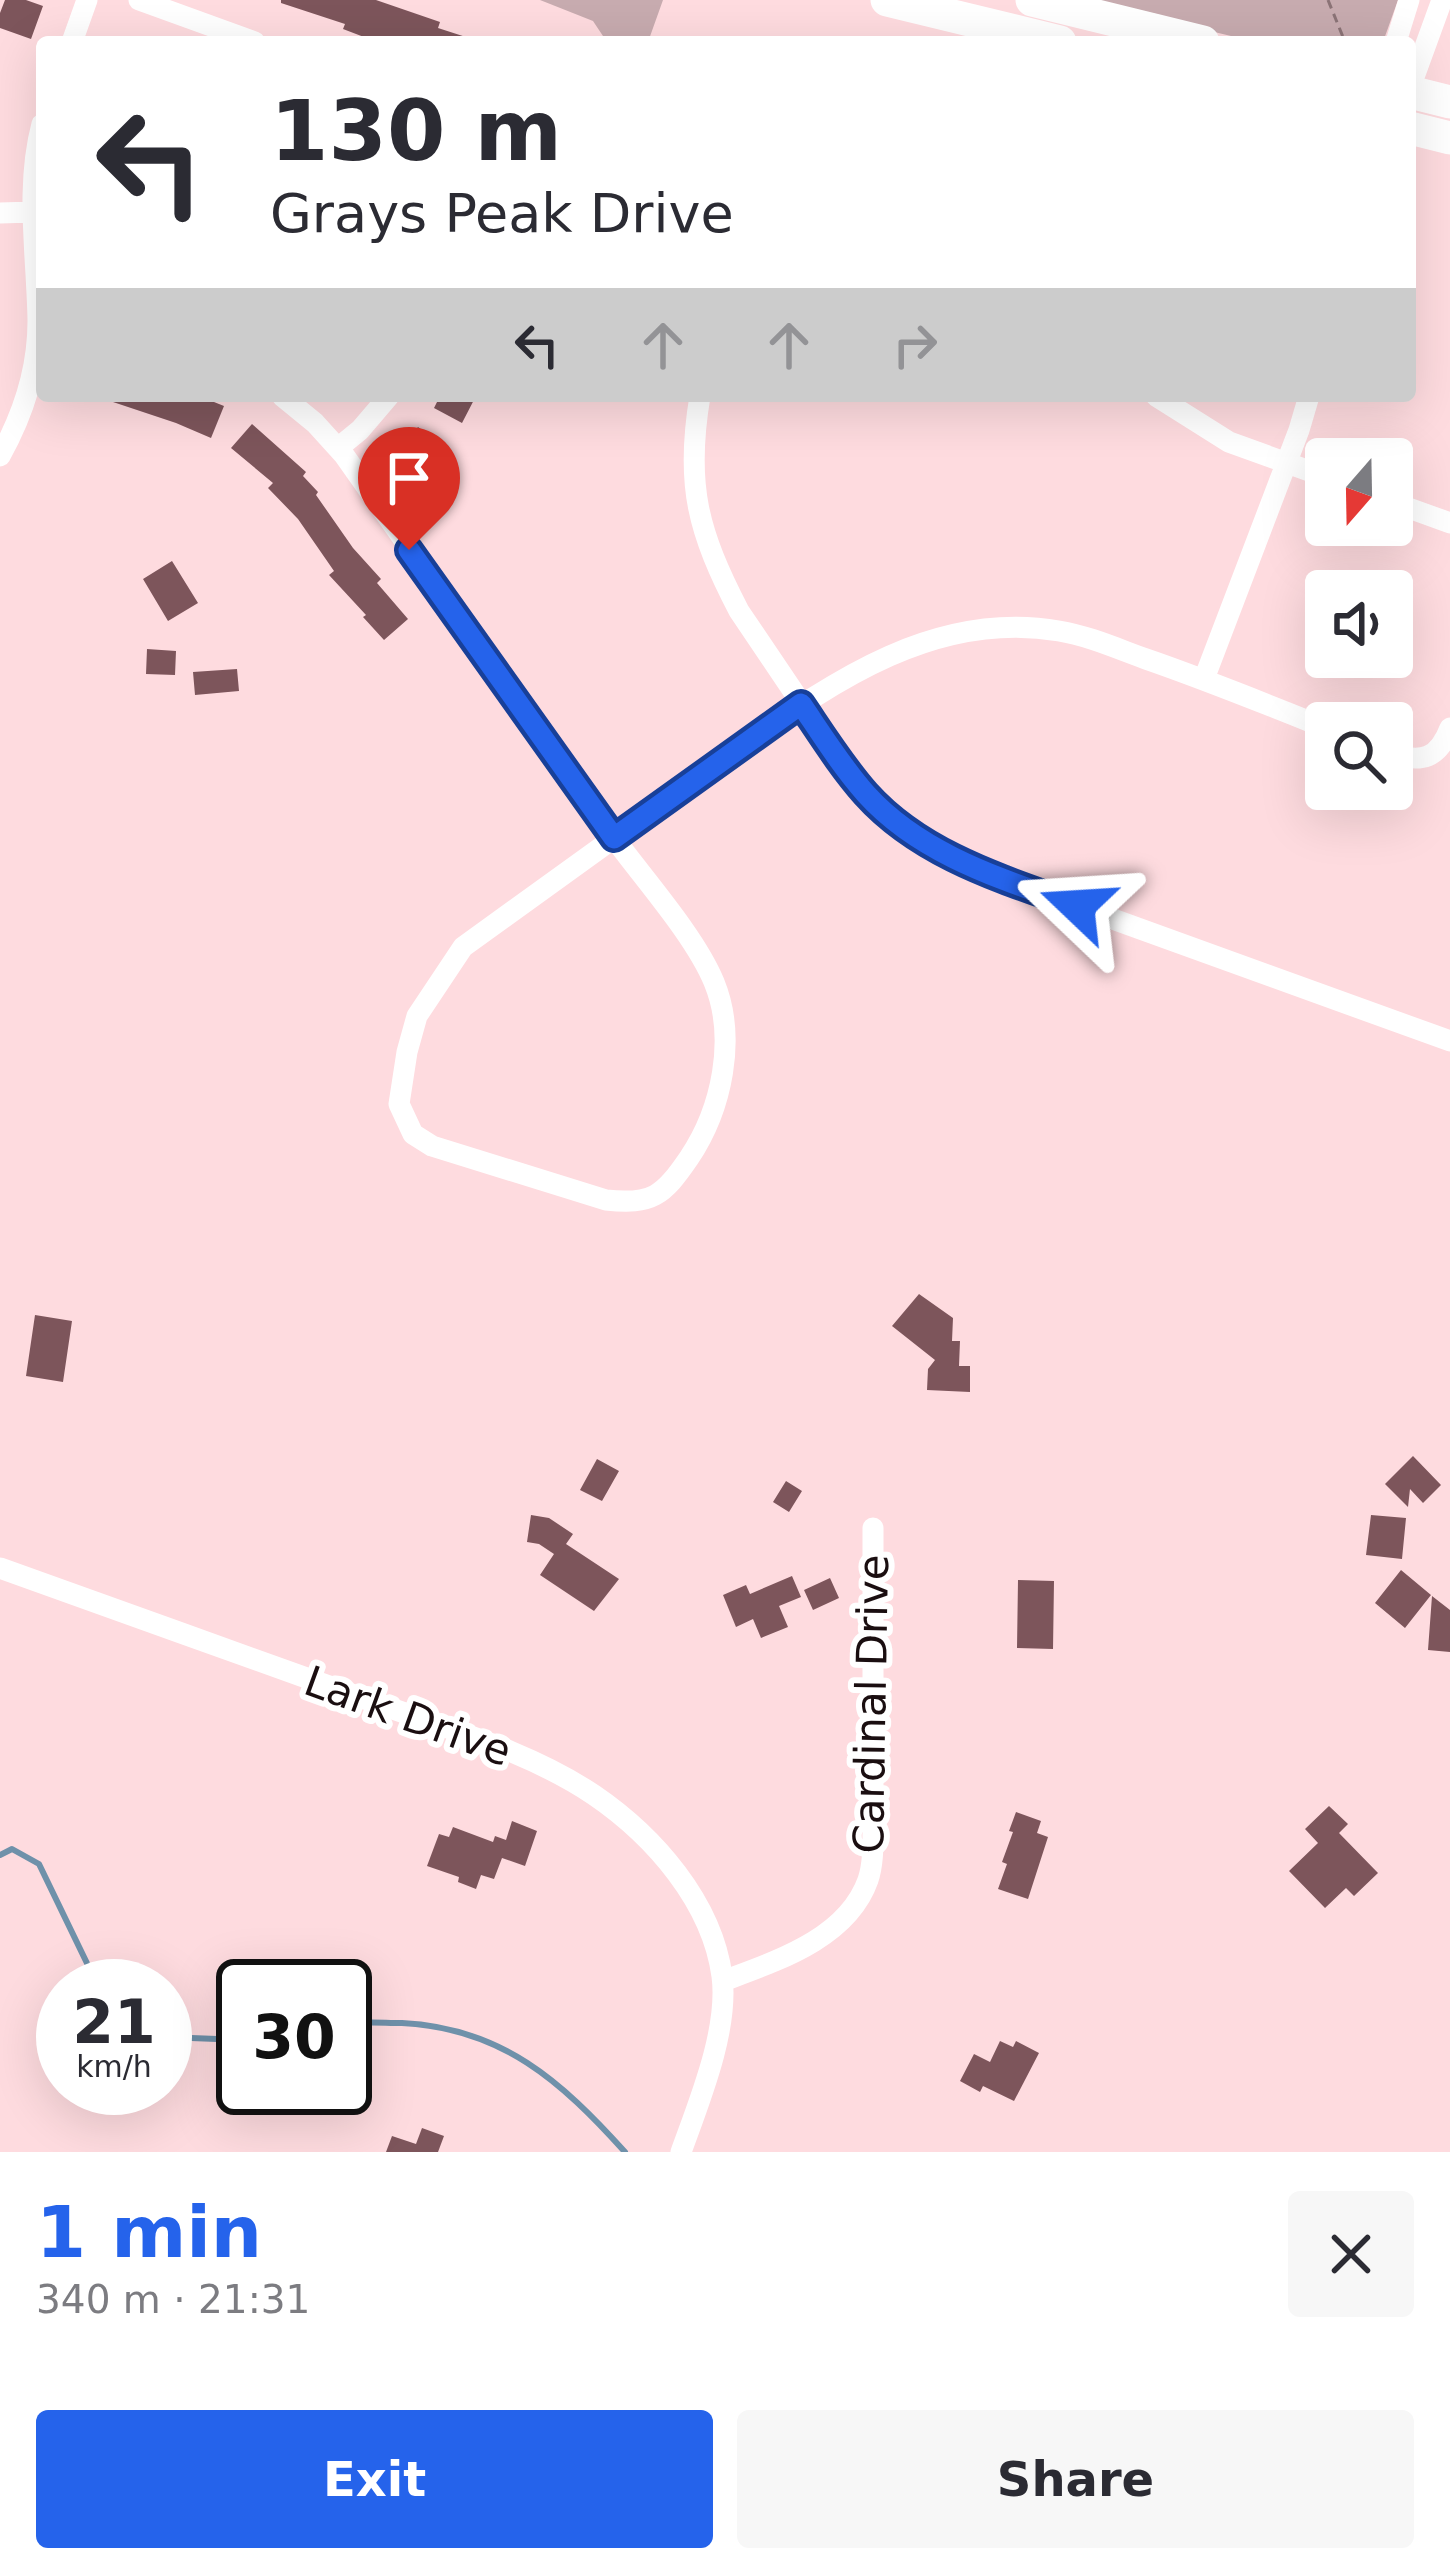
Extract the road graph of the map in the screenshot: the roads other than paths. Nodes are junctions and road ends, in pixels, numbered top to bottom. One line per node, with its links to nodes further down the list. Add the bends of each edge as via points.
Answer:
1 (87, 0): 7 (street)
2 (139, 0): 8 (street)
3 (887, 0): 9 (main road)
4 (1032, 0): 10 (main road)
5 (1409, 0): 11 (street)
6 (1442, 0): 12 (street)
7 (74, 36)
8 (238, 36)
9 (1035, 36)
10 (1179, 36)
11 (1398, 36)
12 (1416, 73)
13 (1416, 92): 14 (main road)
14 (1450, 102)
15 (1416, 130): 16 (main road)
16 (1450, 138)
17 (36, 158): 18 (street)
18 (33, 212): 19 (street); 20 (street)
19 (0, 213)
20 (36, 259)
21 (36, 346): 28 (street, via 24,404)
22 (288, 402): 27 (street)
23 (384, 402): 27 (street)
24 (699, 402): 34 (street, via 692,462 702,525 739,611)
25 (1166, 402): 29 (street, via 1229,442)
26 (1307, 402): 29 (street)
27 (338, 448): 38 (street)
28 (0, 456)
29 (1286, 463): 30 (street); 33 (street)
30 (1305, 470)
31 (1413, 510): 32 (street)
32 (1450, 523)
33 (1204, 679): 34 (street, via 1058,631 985,629 918,642); 35 (street)
34 (801, 704): 38 (street); 39 (street, via 869,798 960,862)
35 (1305, 720)
36 (1450, 728): 37 (street, via 1442,747)
37 (1413, 759)
38 (614, 838): 38 (street, via 463,947 417,1016 399,1104 413,1134 432,1146 633,1203 659,1193 700,1141 719,1088 724,1032 713,980)
39 (1450, 1040)
40 (873, 1528): 42 (street, Cardinal Drive, via 874,1832 867,1882 828,1932)
41 (0, 1568): 42 (street, Lark Drive, via 490,1744 579,1786 677,1874 713,1940)
42 (723, 1981): 43 (street, via 716,2040)
43 (681, 2152)

